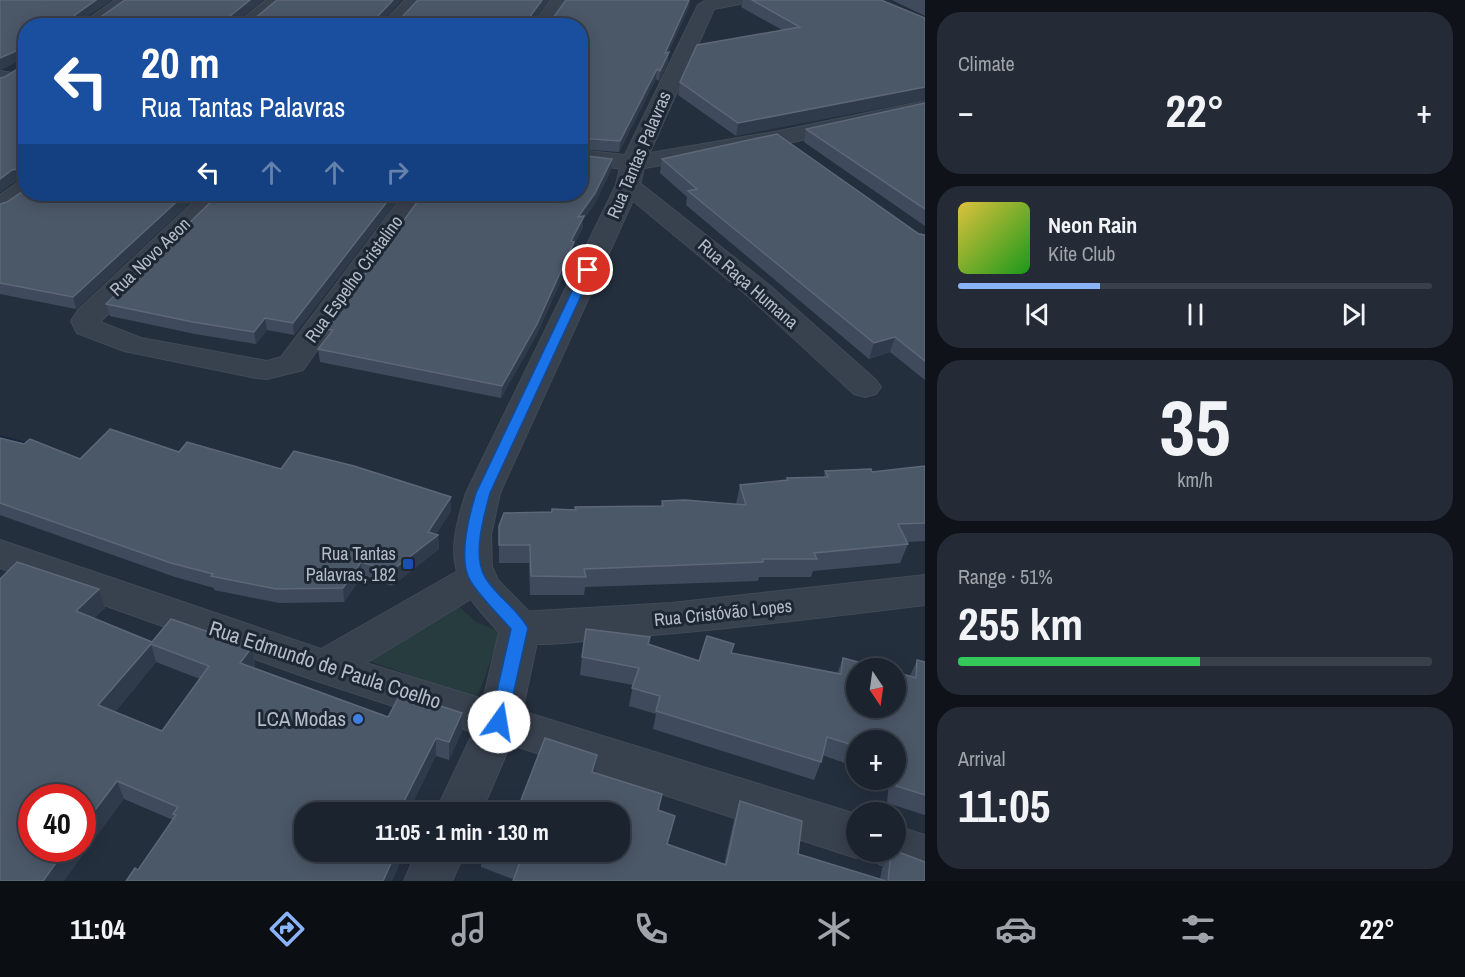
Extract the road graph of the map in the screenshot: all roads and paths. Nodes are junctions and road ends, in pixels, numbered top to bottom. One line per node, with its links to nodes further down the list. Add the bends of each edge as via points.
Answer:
1 (128, 0): 6 (street)
2 (277, 0): 7 (street)
3 (415, 0): 8 (street)
4 (560, 0): 9 (street)
5 (715, 2): 17 (street, Rua Tantas Palavras)
6 (100, 18)
7 (253, 18)
8 (397, 18)
9 (547, 18)
10 (18, 69): 11 (street)
11 (2, 78): 12 (street)
12 (18, 80)
13 (923, 110): 14 (street)
14 (778, 138): 15 (street); 17 (street)
15 (808, 159)
16 (588, 160): 17 (street)
17 (630, 174): 23 (street, Rua Raça Humana); 25 (street, Rua Tantas Palavras, via 483,493 472,548)
18 (18, 194): 21 (street)
19 (209, 201): 22 (street, Rua Novo Aeon, via 85,321 90,330 134,345 256,369)
20 (411, 201): 22 (street, Rua Espelho Cristalino)
21 (0, 207)
22 (291, 364)
23 (865, 387)
24 (0, 555): 28 (street, Rua Edmundo de Paula Coelho)
25 (476, 578): 27 (street); 28 (street)
26 (925, 590): 27 (street, Rua Cristóvão Lopes, via 693,617)
27 (519, 628): 29 (street)
28 (325, 667): 29 (street, Rua Edmundo de Paula Coelho)
29 (499, 722): 30 (street); 31 (street, Rua Edmundo de Paula Coelho)
30 (463, 802)
31 (846, 833)
32 (906, 851): 33 (street)
33 (925, 858)
34 (437, 862): 35 (street)
35 (428, 881)

